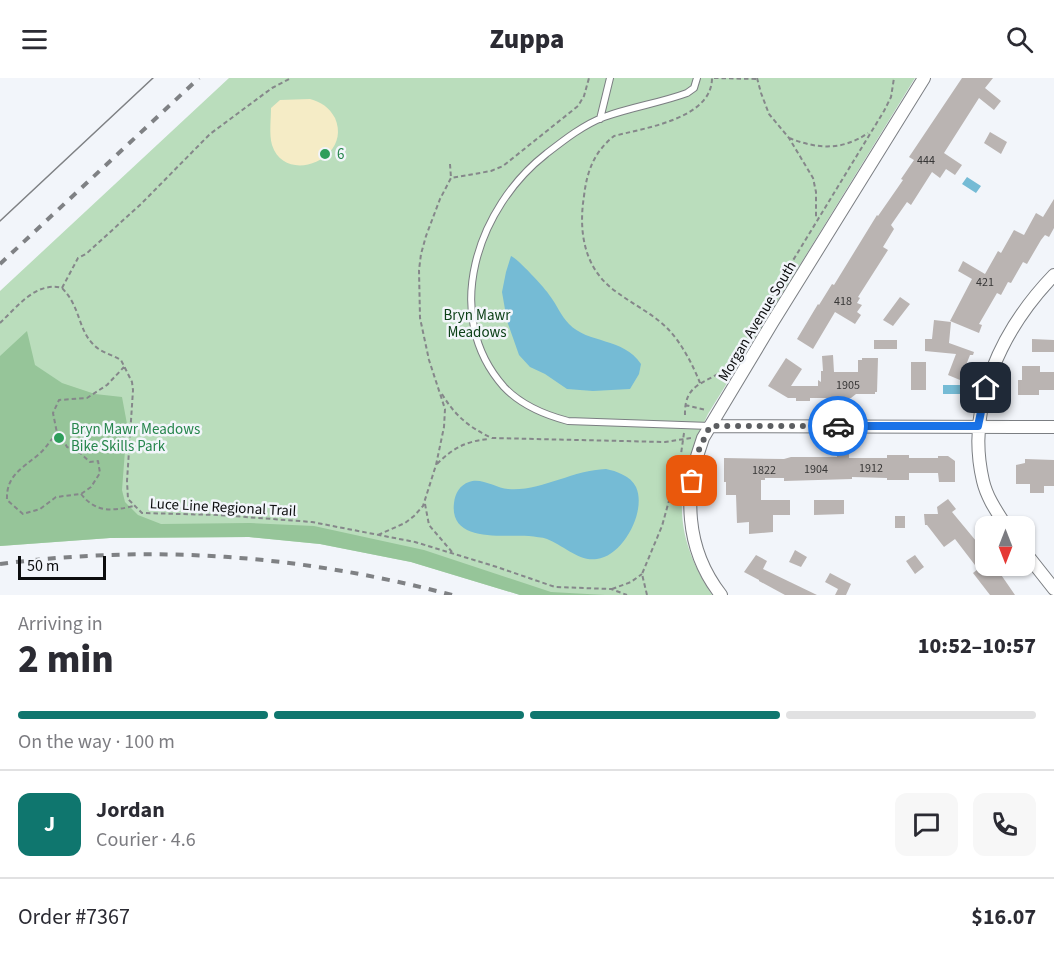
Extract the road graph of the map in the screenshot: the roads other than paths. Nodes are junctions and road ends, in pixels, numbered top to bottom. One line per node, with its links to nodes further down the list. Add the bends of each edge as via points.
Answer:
1 (609, 78): 4 (lane)
2 (697, 78): 4 (lane, via 694,88 687,93)
3 (924, 78): 6 (street, Morgan Avenue South)
4 (600, 119): 6 (lane, via 544,156 511,189 496,211 474,266 472,293 477,337 484,356 505,388 547,415 568,422)
5 (1054, 275): 7 (street, via 1027,306 994,365)
6 (710, 426): 7 (street); 12 (street, Morgan Avenue South, via 697,454 690,523 697,554)
7 (978, 426): 8 (street); 9 (street, via 983,482)
8 (1054, 427)
9 (999, 516)
10 (1035, 565): 11 (street)
11 (1054, 589)
12 (721, 595)

